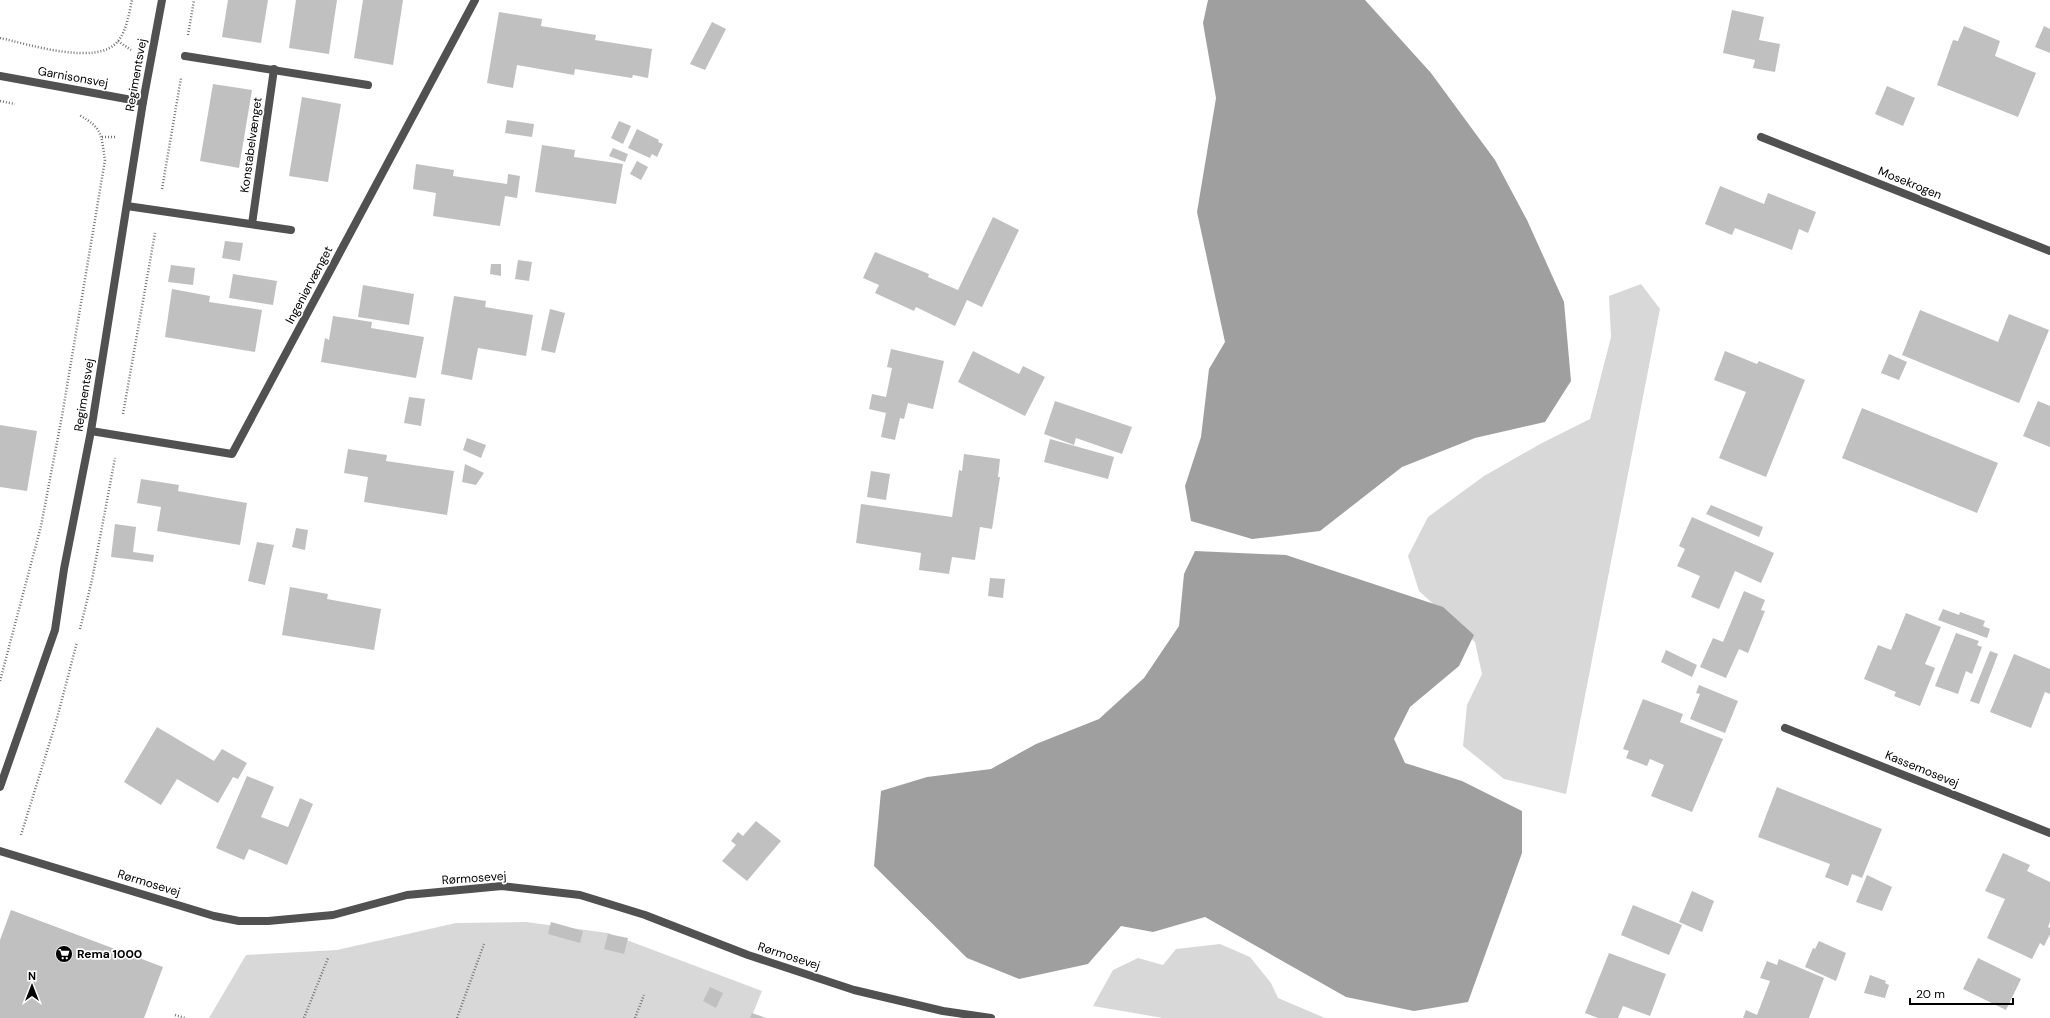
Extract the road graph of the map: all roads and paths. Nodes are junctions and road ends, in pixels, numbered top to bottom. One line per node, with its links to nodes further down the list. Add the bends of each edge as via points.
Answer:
1 (132, 0): 4 (path, via 128,20 118,41 101,52 81,54)
2 (162, 0): 10 (street, Regimentsvej)
3 (475, 0): 18 (street, Ingeniørvænget, via 232,454)
4 (0, 38)
5 (185, 56): 6 (street)
6 (274, 69): 8 (street); 15 (street, Konstabelvænget)
7 (0, 76): 10 (street, Garnisonsvej)
8 (368, 85)
9 (0, 101): 11 (path)
10 (143, 102): 14 (street, Regimentsvej)
11 (21, 105)
12 (78, 114): 19 (path, via 94,124 102,137 105,160 41,526)
13 (1761, 137): 17 (street, Mosekrogen)
14 (127, 206): 15 (street); 18 (street, Regimentsvej)
15 (252, 224): 16 (street)
16 (291, 230)
17 (2050, 251)
18 (91, 432): 21 (street, Regimentsvej, via 64,569 55,630)
19 (0, 681)
20 (1785, 728): 22 (street, Kassemosevej)
21 (0, 787)
22 (2050, 833)
23 (0, 851): 32 (street, Rørmosevej, via 214,916 239,920 268,921 333,915 407,895 502,886 580,895 645,915 748,955 854,990 943,1011)
24 (484, 944): 30 (path)
25 (328, 958): 29 (path)
26 (644, 995): 31 (path)
27 (175, 1015): 28 (path)
28 (185, 1018)
29 (304, 1018)
30 (457, 1018)
31 (635, 1018)
32 (991, 1018)

